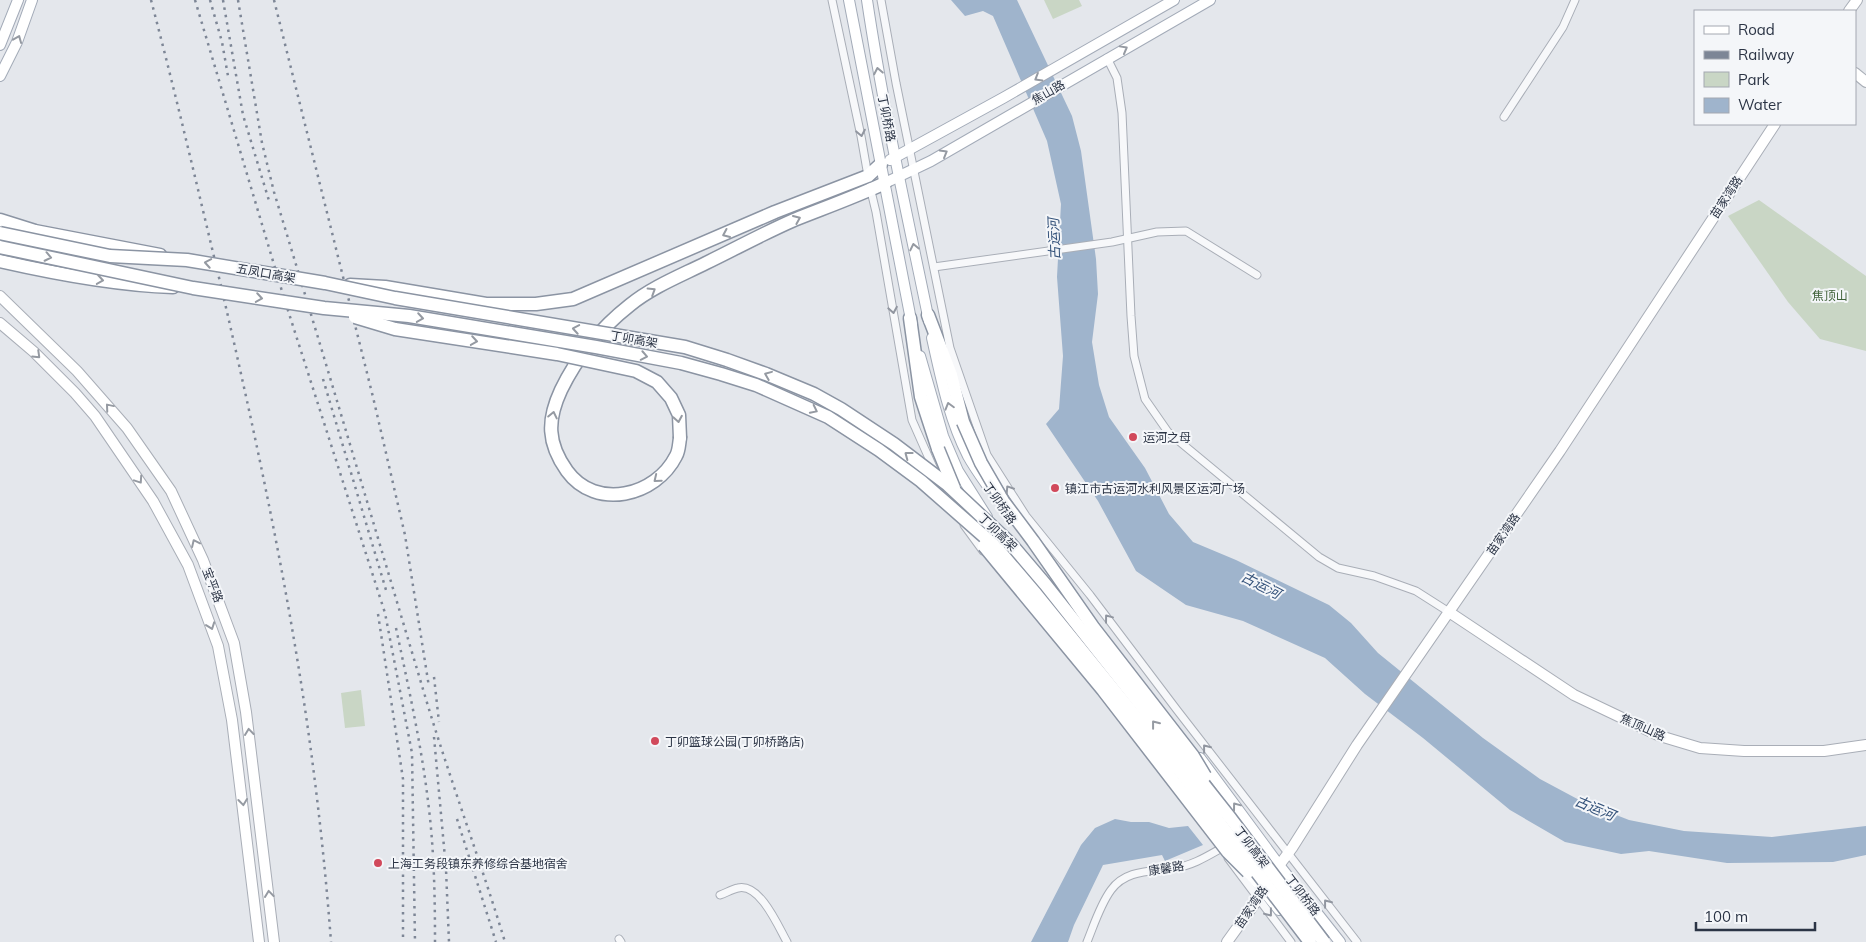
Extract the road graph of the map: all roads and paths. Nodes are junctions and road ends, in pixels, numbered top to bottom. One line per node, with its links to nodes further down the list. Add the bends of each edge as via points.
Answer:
1 (18, 0): 10 (main road)
2 (32, 0): 13 (main road, one-way to 2)
3 (832, 0): 21 (street, one-way to 21)
4 (848, 0): 19 (main road, 丁卯桥路)
5 (867, 0): 18 (main road, 丁卯桥路, one-way to 5)
6 (881, 0): 17 (street)
7 (1174, 0): 17 (main road, 焦山路, one-way to 17)
8 (1210, 0): 11 (main road, 焦山路, one-way to 8)
9 (1575, 0): 15 (street, via 1563,28)
10 (0, 45)
11 (1107, 58): 20 (main road, 焦山路, one-way to 11); 27 (street, via 1117,78 1122,113)
12 (1856, 74): 14 (main road)
13 (0, 76)
14 (1866, 82)
15 (1504, 117)
16 (1774, 125): 42 (main road, 苗家湾路, via 1560,451)
17 (910, 150): 18 (main road, 焦山路); 20 (street)
18 (895, 157): 19 (main road, 焦山路); 22 (main road, 丁卯桥路)
19 (881, 164): 21 (highway); 23 (main road, 丁卯桥路)
20 (914, 169): 22 (main road, 焦山路); 31 (street)
21 (868, 176): 24 (street); 33 (highway, one-way to 33, bridge, via 775,212 573,299 536,304 486,304 385,287)
22 (899, 177): 23 (main road, 焦山路); 37 (main road, 丁卯桥路, one-way to 22)
23 (885, 183): 24 (highway); 38 (main road, 丁卯桥路)
24 (870, 190): 36 (highway, one-way to 24, bridge, via 395,328 557,354 636,371 657,382 671,398 679,415 678,454 658,480 641,490 622,495 605,495 571,477 559,460 552,441 551,421 556,402 572,369 597,337 630,304 658,287 793,221); 45 (street, one-way to 45, via 912,420 953,509 1001,576 1152,759)
25 (0, 220): 29 (highway, bridge, via 35,231)
26 (0, 233): 29 (highway, 五凤口高架, bridge, via 110,256)
27 (1128, 238): 31 (street); 32 (street, via 1186,231); 42 (street, via 1134,356 1145,399 1168,432 1319,557 1338,568 1374,576 1416,591)
28 (0, 247): 34 (highway, 五凤口高架, one-way to 34, bridge)
29 (186, 260): 33 (highway, 五凤口高架, one-way to 29, bridge)
30 (0, 261): 34 (highway, one-way to 34, bridge, via 137,286)
31 (934, 268): 46 (street, one-way to 31, via 1026,516 987,455 950,348)
32 (1257, 274)
33 (325, 283): 39 (highway, 五凤口高架, bridge)
34 (193, 288): 36 (highway, 五凤口高架, one-way to 36, bridge)
35 (0, 296): 52 (main road, 宝平路, one-way to 35, via 247,721 234,643 203,560 171,491 127,428 77,371)
36 (324, 308): 41 (highway, 五凤口高架, one-way to 41, bridge, via 410,316)
37 (928, 315): 44 (highway, bridge, via 963,422 981,464 1003,501 1093,628 1193,756); 47 (main road, 丁卯桥路, one-way to 37, via 1166,712 1009,517 968,457 953,421)
38 (910, 318): 49 (main road, 丁卯桥路, via 940,428 958,472 990,522); 50 (highway, bridge, via 921,398 955,492 979,539 1109,697 1228,852)
39 (532, 321): 44 (highway, 丁卯高架, one-way to 39, bridge, via 1011,544 948,485 868,426 814,394 727,360 685,347)
40 (0, 323): 51 (main road, 宝平路, one-way to 51, via 34,352 95,416 153,501 188,565 220,656 232,720)
41 (527, 335): 50 (highway, 丁卯高架, one-way to 50, bridge, via 681,363 756,385 828,417 879,450 995,546 1183,775)
42 (1449, 612): 43 (main road, 焦顶山路, via 1574,696 1660,736 1700,748 1744,752 1824,752); 46 (main road, 苗家湾路)
43 (1866, 745)
44 (1230, 819): 59 (highway, 丁卯高架, bridge)
45 (1220, 849): 49 (street); 54 (street, 康馨路, via 1187,865 1140,872 1124,878 1112,889)
46 (1288, 853): 47 (main road, 苗家湾路); 61 (street, one-way to 46)
47 (1279, 865): 49 (main road, 苗家湾路); 60 (main road, 丁卯桥路)
48 (720, 895): 53 (street, via 739,887 749,888 758,894)
49 (1260, 895): 55 (main road, 苗家湾路); 56 (street, one-way to 56); 57 (main road, 丁卯桥路, via 1289,921)
50 (1282, 906): 58 (highway, 丁卯高架, bridge)
51 (260, 942)
52 (274, 942)
53 (787, 942)
54 (1087, 942)
55 (1227, 942)
56 (1291, 942)
57 (1305, 942)
58 (1310, 942)
59 (1324, 942)
60 (1340, 942)
61 (1357, 942)

